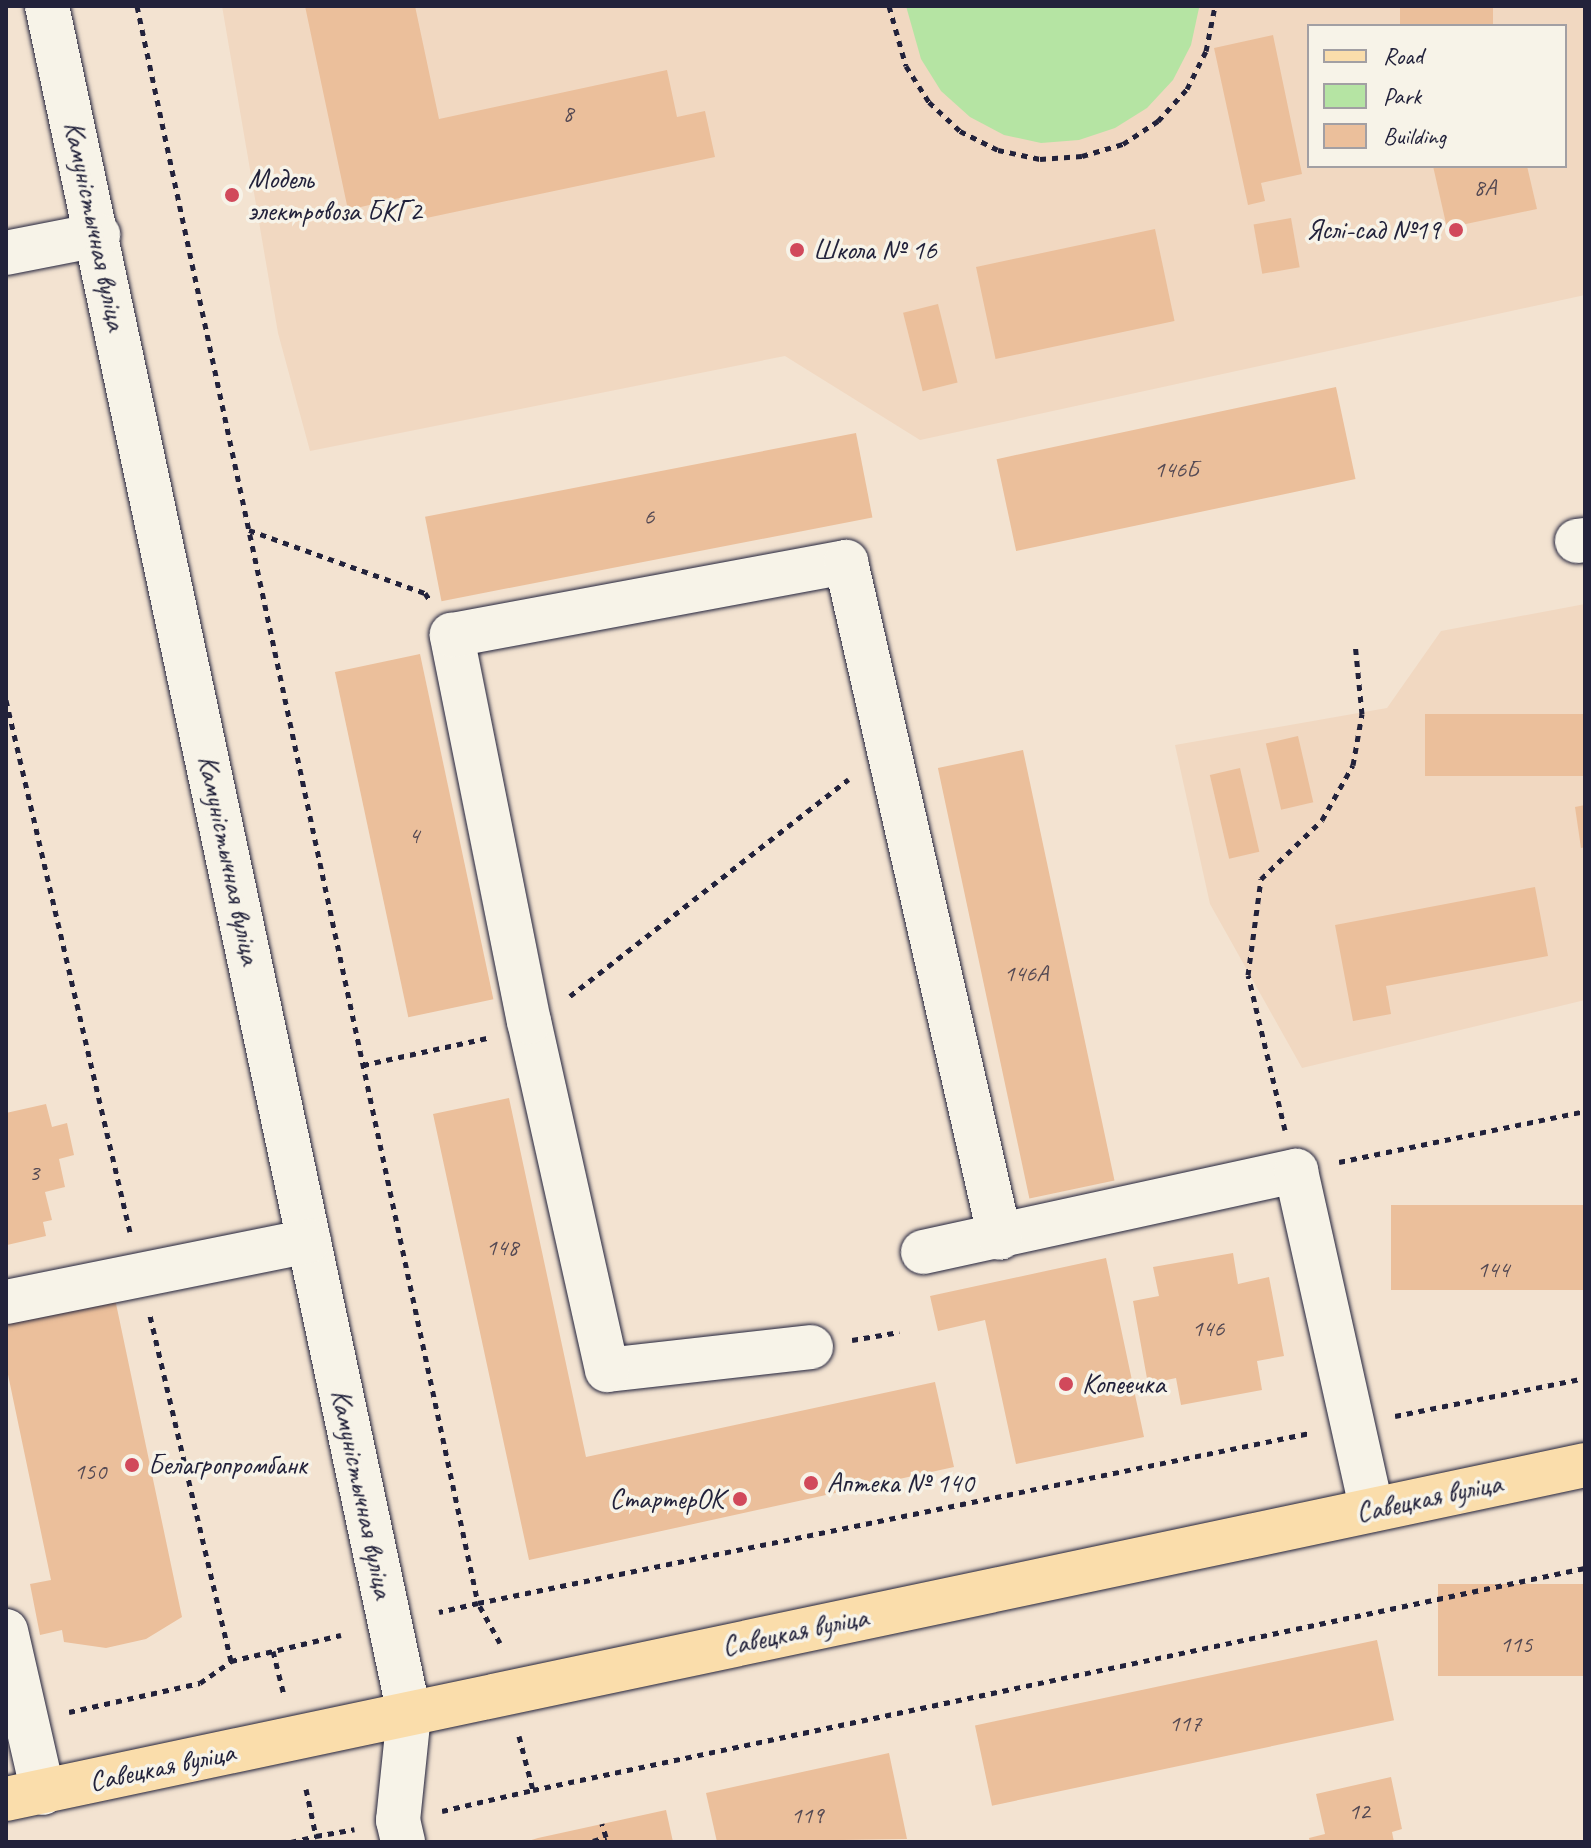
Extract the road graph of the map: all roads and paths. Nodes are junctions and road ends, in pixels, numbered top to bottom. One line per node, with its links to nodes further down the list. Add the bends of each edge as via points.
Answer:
1 (47, 6): 5 (street, Камуністычная вуліца)
2 (137, 6): 7 (path)
3 (889, 6): 4 (path, via 906,66 929,102 960,131 998,150 1040,159 1082,156 1123,144 1158,121 1187,89 1206,51)
4 (1215, 6)
5 (98, 235): 6 (street); 16 (street, Камуністычная вуліца)
6 (6, 253)
7 (248, 529): 8 (path, via 425,593); 12 (path)
8 (452, 635): 10 (street, via 846,562); 11 (street)
9 (1355, 643): 14 (path, via 1362,714 1353,765 1322,820 1261,879 1248,975)
10 (884, 728): 11 (path, via 851,777); 15 (street)
11 (529, 1022): 12 (path, via 511,1033); 19 (street, via 607,1370)
12 (363, 1065): 25 (path)
13 (1585, 1111): 14 (path)
14 (1296, 1171): 15 (street); 21 (street)
15 (1000, 1238): 17 (street)
16 (309, 1241): 18 (street); 33 (street, Камуністычная вуліца)
17 (923, 1252)
18 (6, 1302)
19 (811, 1347)
20 (1585, 1378): 21 (path)
21 (1352, 1425): 23 (street); 25 (path)
22 (1585, 1465): 23 (main road, Савецкая вуліца)
23 (1372, 1510): 33 (main road, Савецкая вуліца)
24 (1585, 1568): 36 (path)
25 (478, 1603): 26 (path); 29 (path)
26 (439, 1612)
27 (6, 1631): 37 (street)
28 (341, 1635): 30 (path)
29 (500, 1643)
30 (273, 1651): 31 (path); 32 (path)
31 (231, 1661)
32 (284, 1695)
33 (409, 1714): 37 (main road, Савецкая вуліца); 40 (street, Камуністычная вуліца, via 398,1820)
34 (516, 1724): 36 (path)
35 (306, 1789): 41 (path)
36 (533, 1790): 40 (path)
37 (25, 1796)
38 (602, 1824): 42 (path, via 606,1837)
39 (362, 1827): 41 (path)
40 (414, 1828)
41 (316, 1836): 43 (path)
42 (593, 1841)
43 (291, 1842)

